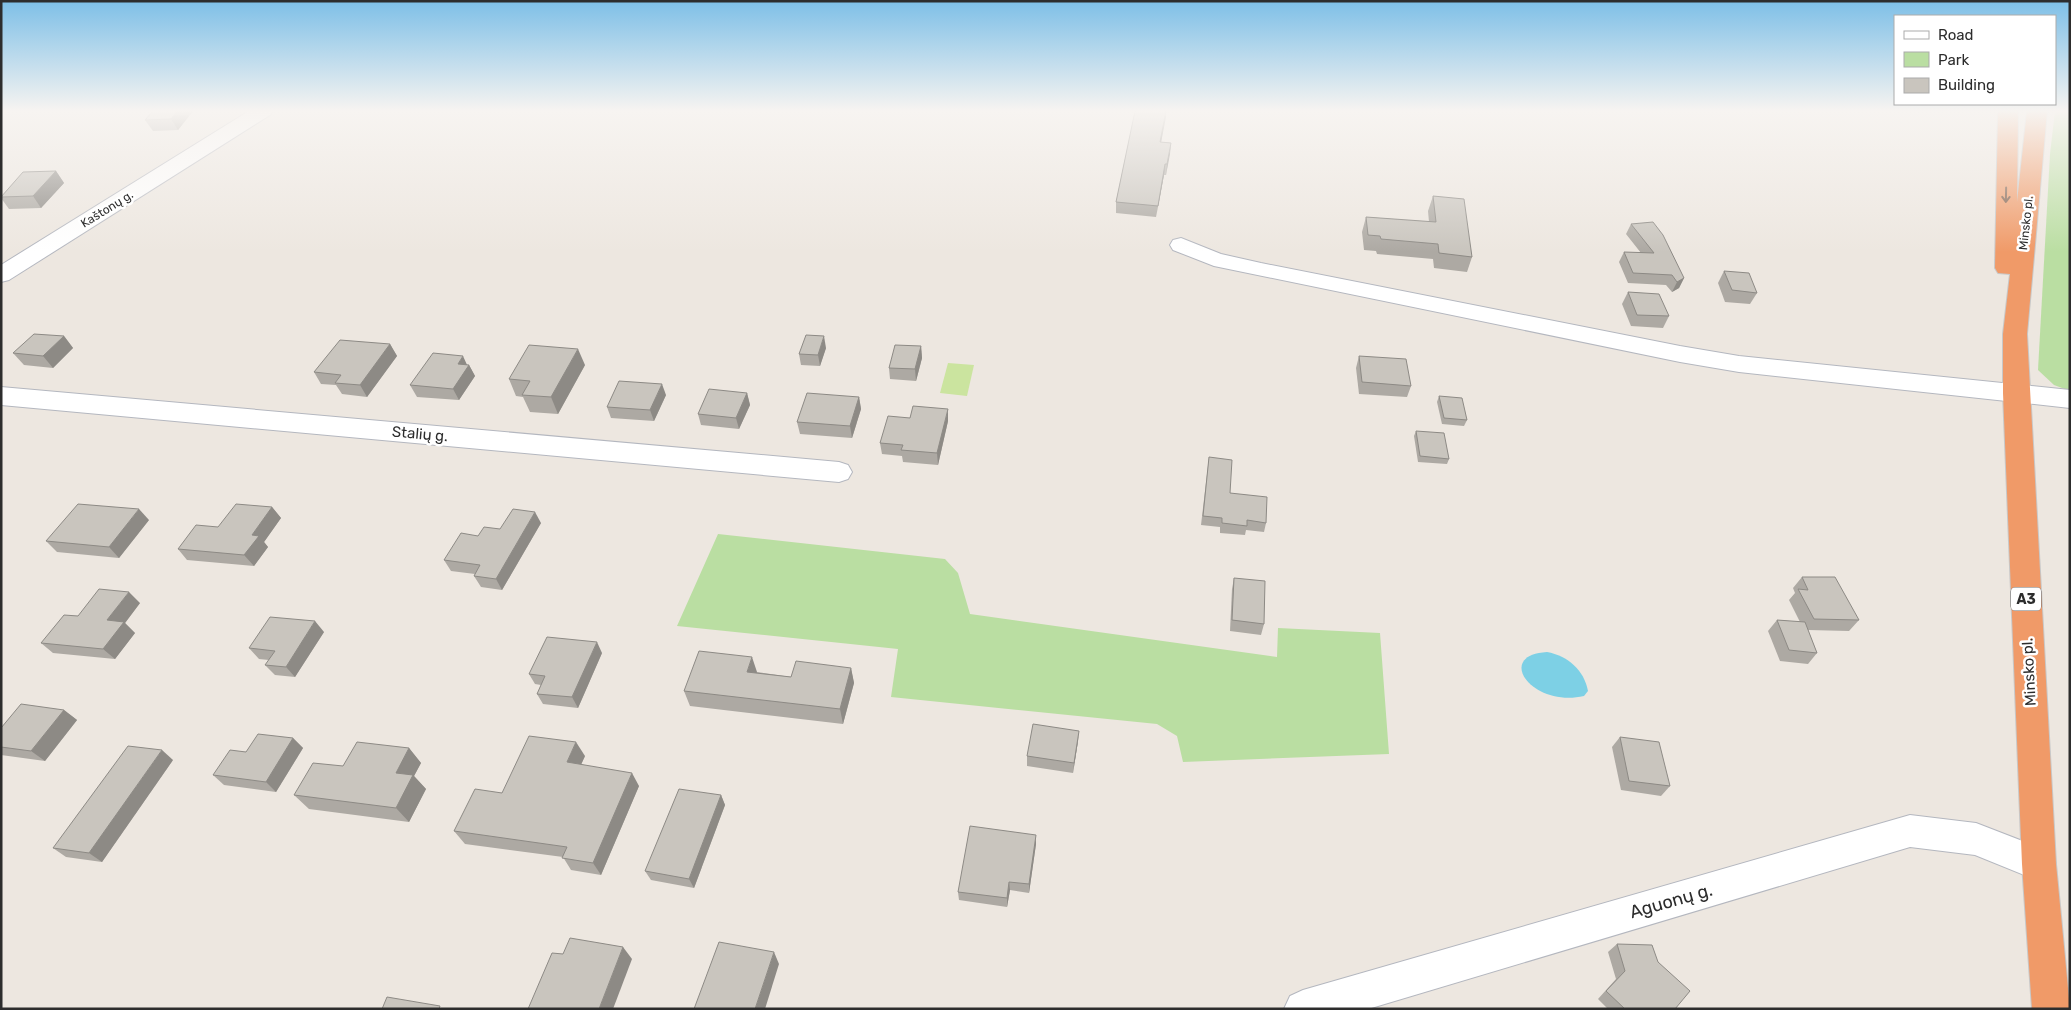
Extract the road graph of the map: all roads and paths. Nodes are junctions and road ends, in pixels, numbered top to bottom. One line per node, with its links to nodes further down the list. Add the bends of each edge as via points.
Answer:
1 (187, 158): 5 (street, Kaštonų g.)
2 (2007, 158): 6 (highway, Minsko pl. / A3, one-way to 6, via 2005,258)
3 (2032, 158): 6 (highway, Minsko pl. / A3)
4 (1180, 245): 7 (street, via 1214,259 1261,270 1680,354 1739,364)
5 (1, 274)
6 (2015, 334): 7 (highway, Minsko pl. / A3)
7 (2016, 393): 9 (street); 11 (highway, Minsko pl. / A3)
8 (1, 396): 10 (street, Stalių g.)
9 (2070, 399)
10 (839, 472)
11 (2039, 864): 12 (street, Aguonų g., via 1976,839 1910,832); 13 (highway, Minsko pl. / A3)
12 (1303, 1009)
13 (2051, 1009)

